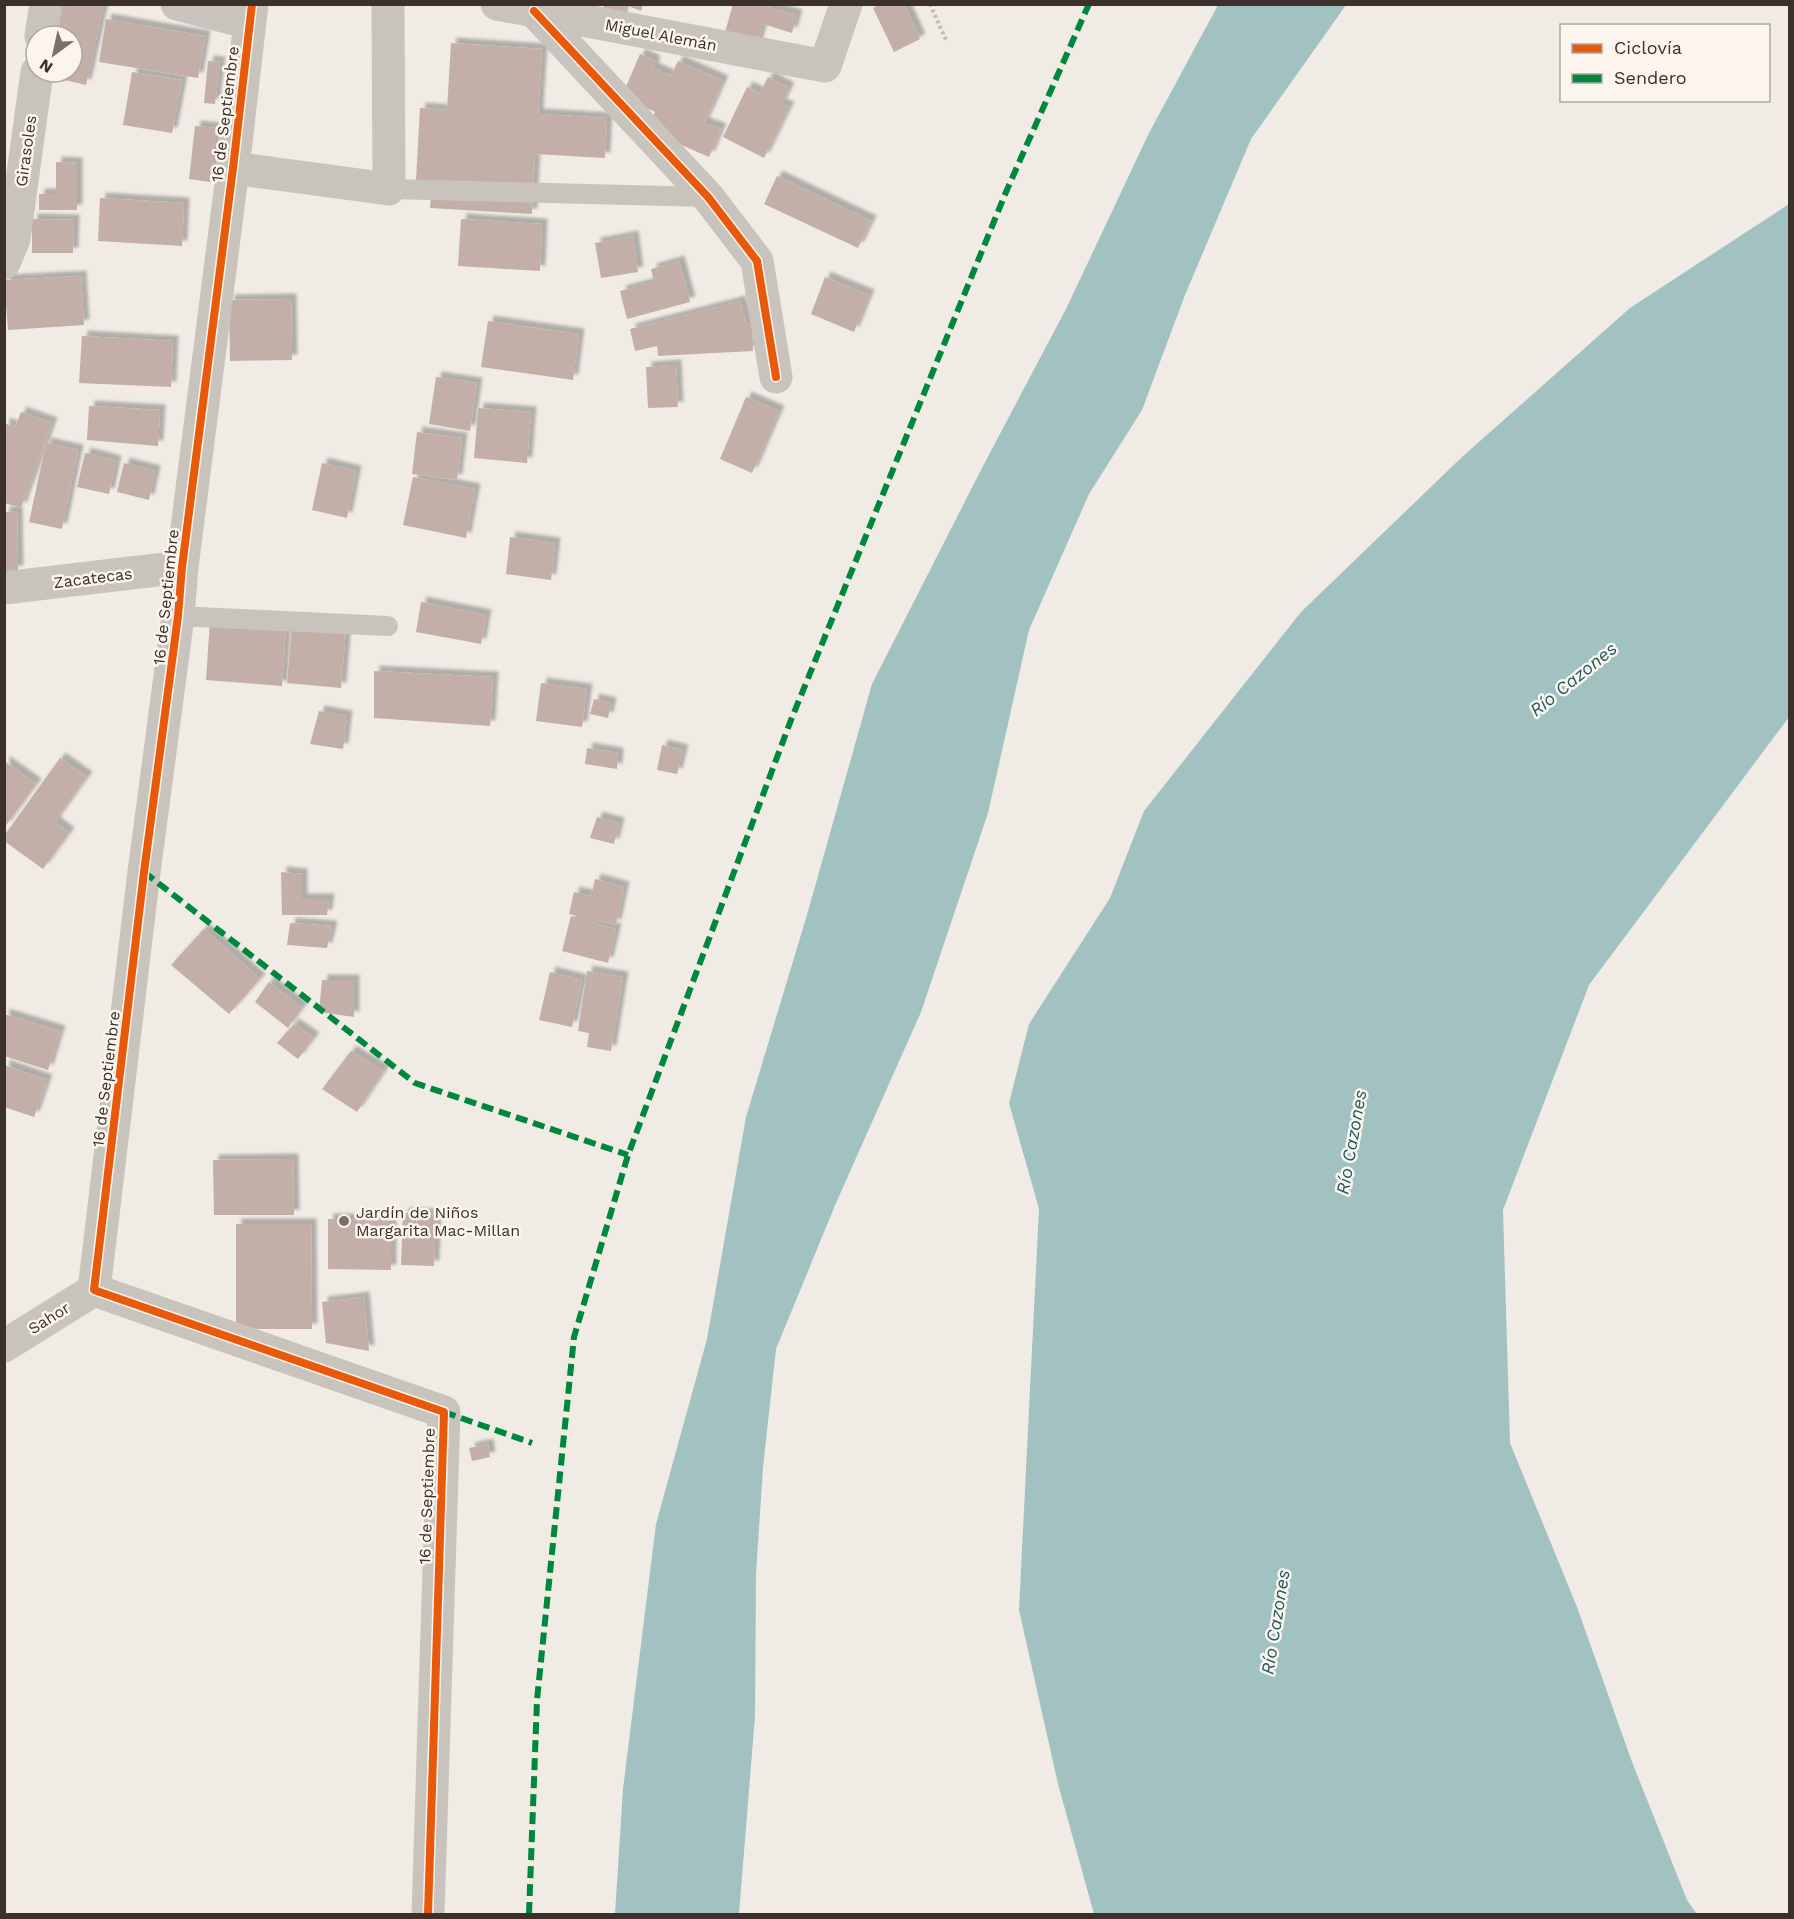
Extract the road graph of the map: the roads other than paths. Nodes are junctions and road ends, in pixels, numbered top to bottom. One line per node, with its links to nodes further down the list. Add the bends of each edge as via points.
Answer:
1 (46, 4): 8 (street)
2 (177, 4): 7 (street)
3 (388, 4): 11 (street)
4 (497, 4): 6 (street, Miguel Alemán)
5 (846, 4): 6 (street, Miguel Alemán, via 825,66)
6 (534, 11): 12 (street)
7 (251, 14): 10 (street, 16 de Septiembre)
8 (44, 24)
9 (35, 84): 13 (street, Girasoles)
10 (233, 168): 11 (street); 15 (street, 16 de Septiembre)
11 (389, 189): 12 (lane)
12 (708, 197): 14 (street, via 757,261)
13 (8, 246)
14 (776, 377)
15 (182, 567): 16 (street, Zacatecas); 17 (street, 16 de Septiembre)
16 (4, 588)
17 (178, 616): 18 (lane); 19 (street, 16 de Septiembre)
18 (388, 626)
19 (94, 1290): 20 (street, Sahor); 21 (street, 16 de Septiembre, via 444,1412)
20 (4, 1346)
21 (428, 1914)

